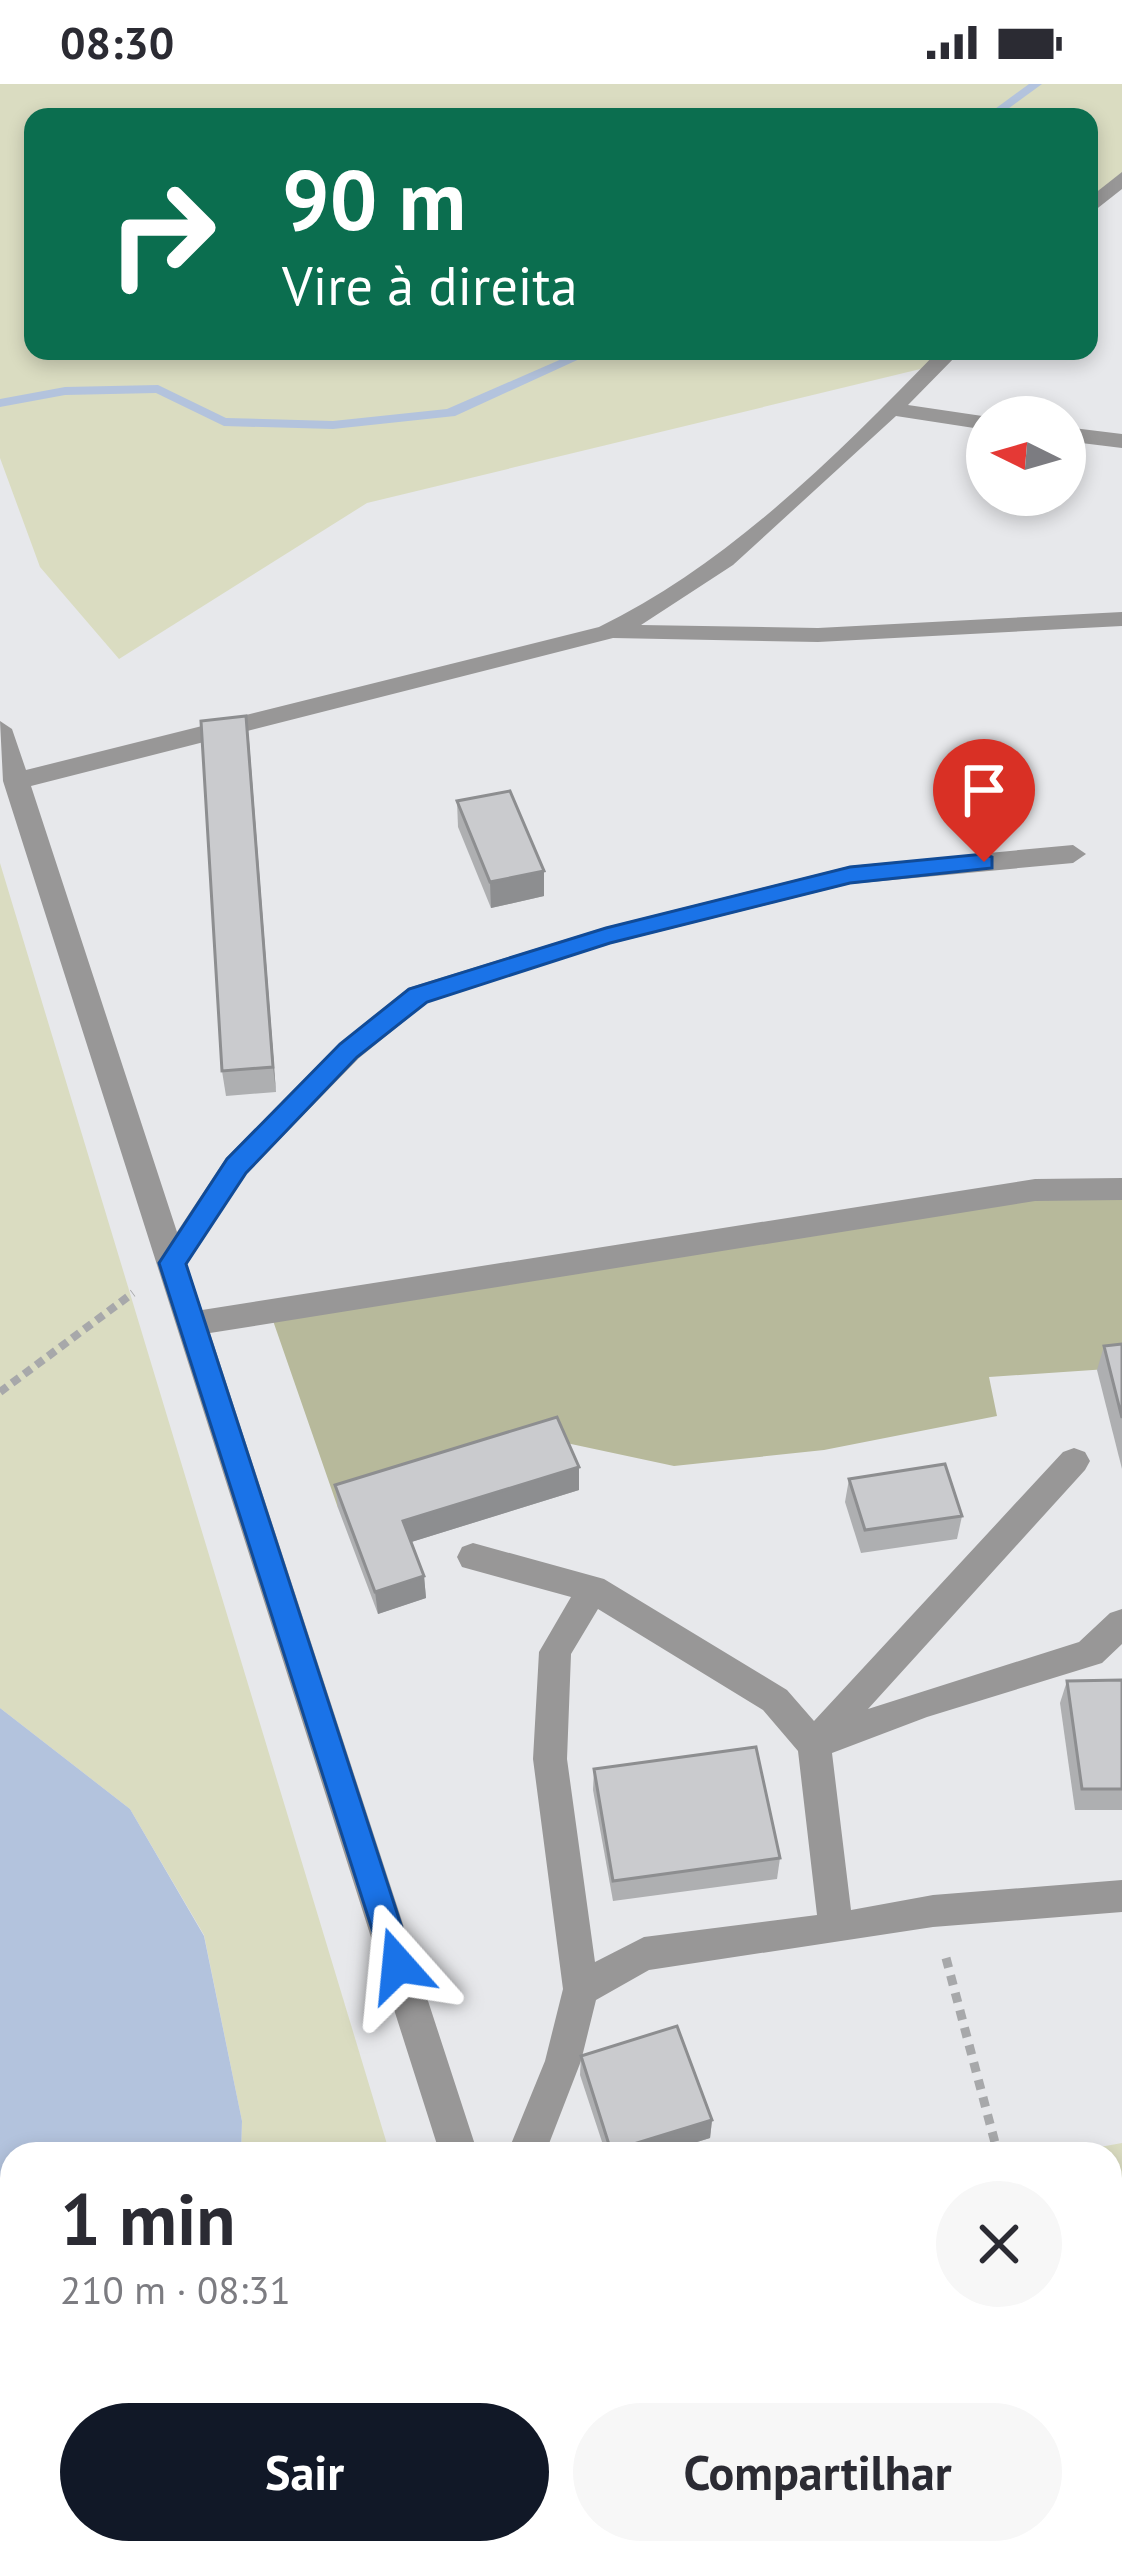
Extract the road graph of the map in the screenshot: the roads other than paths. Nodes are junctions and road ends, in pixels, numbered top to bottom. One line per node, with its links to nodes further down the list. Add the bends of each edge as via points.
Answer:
1 (1122, 178): 2 (street)
2 (1098, 201)
3 (941, 360): 4 (street)
4 (891, 409): 5 (street); 9 (street, via 742,548 662,608)
5 (966, 420)
6 (1086, 436): 7 (street)
7 (1122, 440)
8 (1122, 619): 9 (street, via 818,635)
9 (607, 632): 11 (street)
10 (0, 729): 11 (street)
11 (16, 781): 14 (street)
12 (1073, 854): 14 (street, via 850,875 606,936 418,995 349,1051 236,1166)
13 (1122, 1189): 15 (street, via 1035,1190)
14 (172, 1263): 15 (street)
15 (191, 1324): 24 (street)
16 (1074, 1461): 20 (street)
17 (473, 1558): 18 (street)
18 (593, 1589): 20 (street, via 775,1700); 23 (street, via 555,1652 550,1759)
19 (1122, 1623): 20 (street, via 1090,1653)
20 (814, 1745): 22 (street)
21 (1122, 1896): 22 (street, via 933,1911)
22 (836, 1929): 23 (street, via 644,1954)
23 (580, 1989): 25 (street)
24 (455, 2142)
25 (531, 2142)

